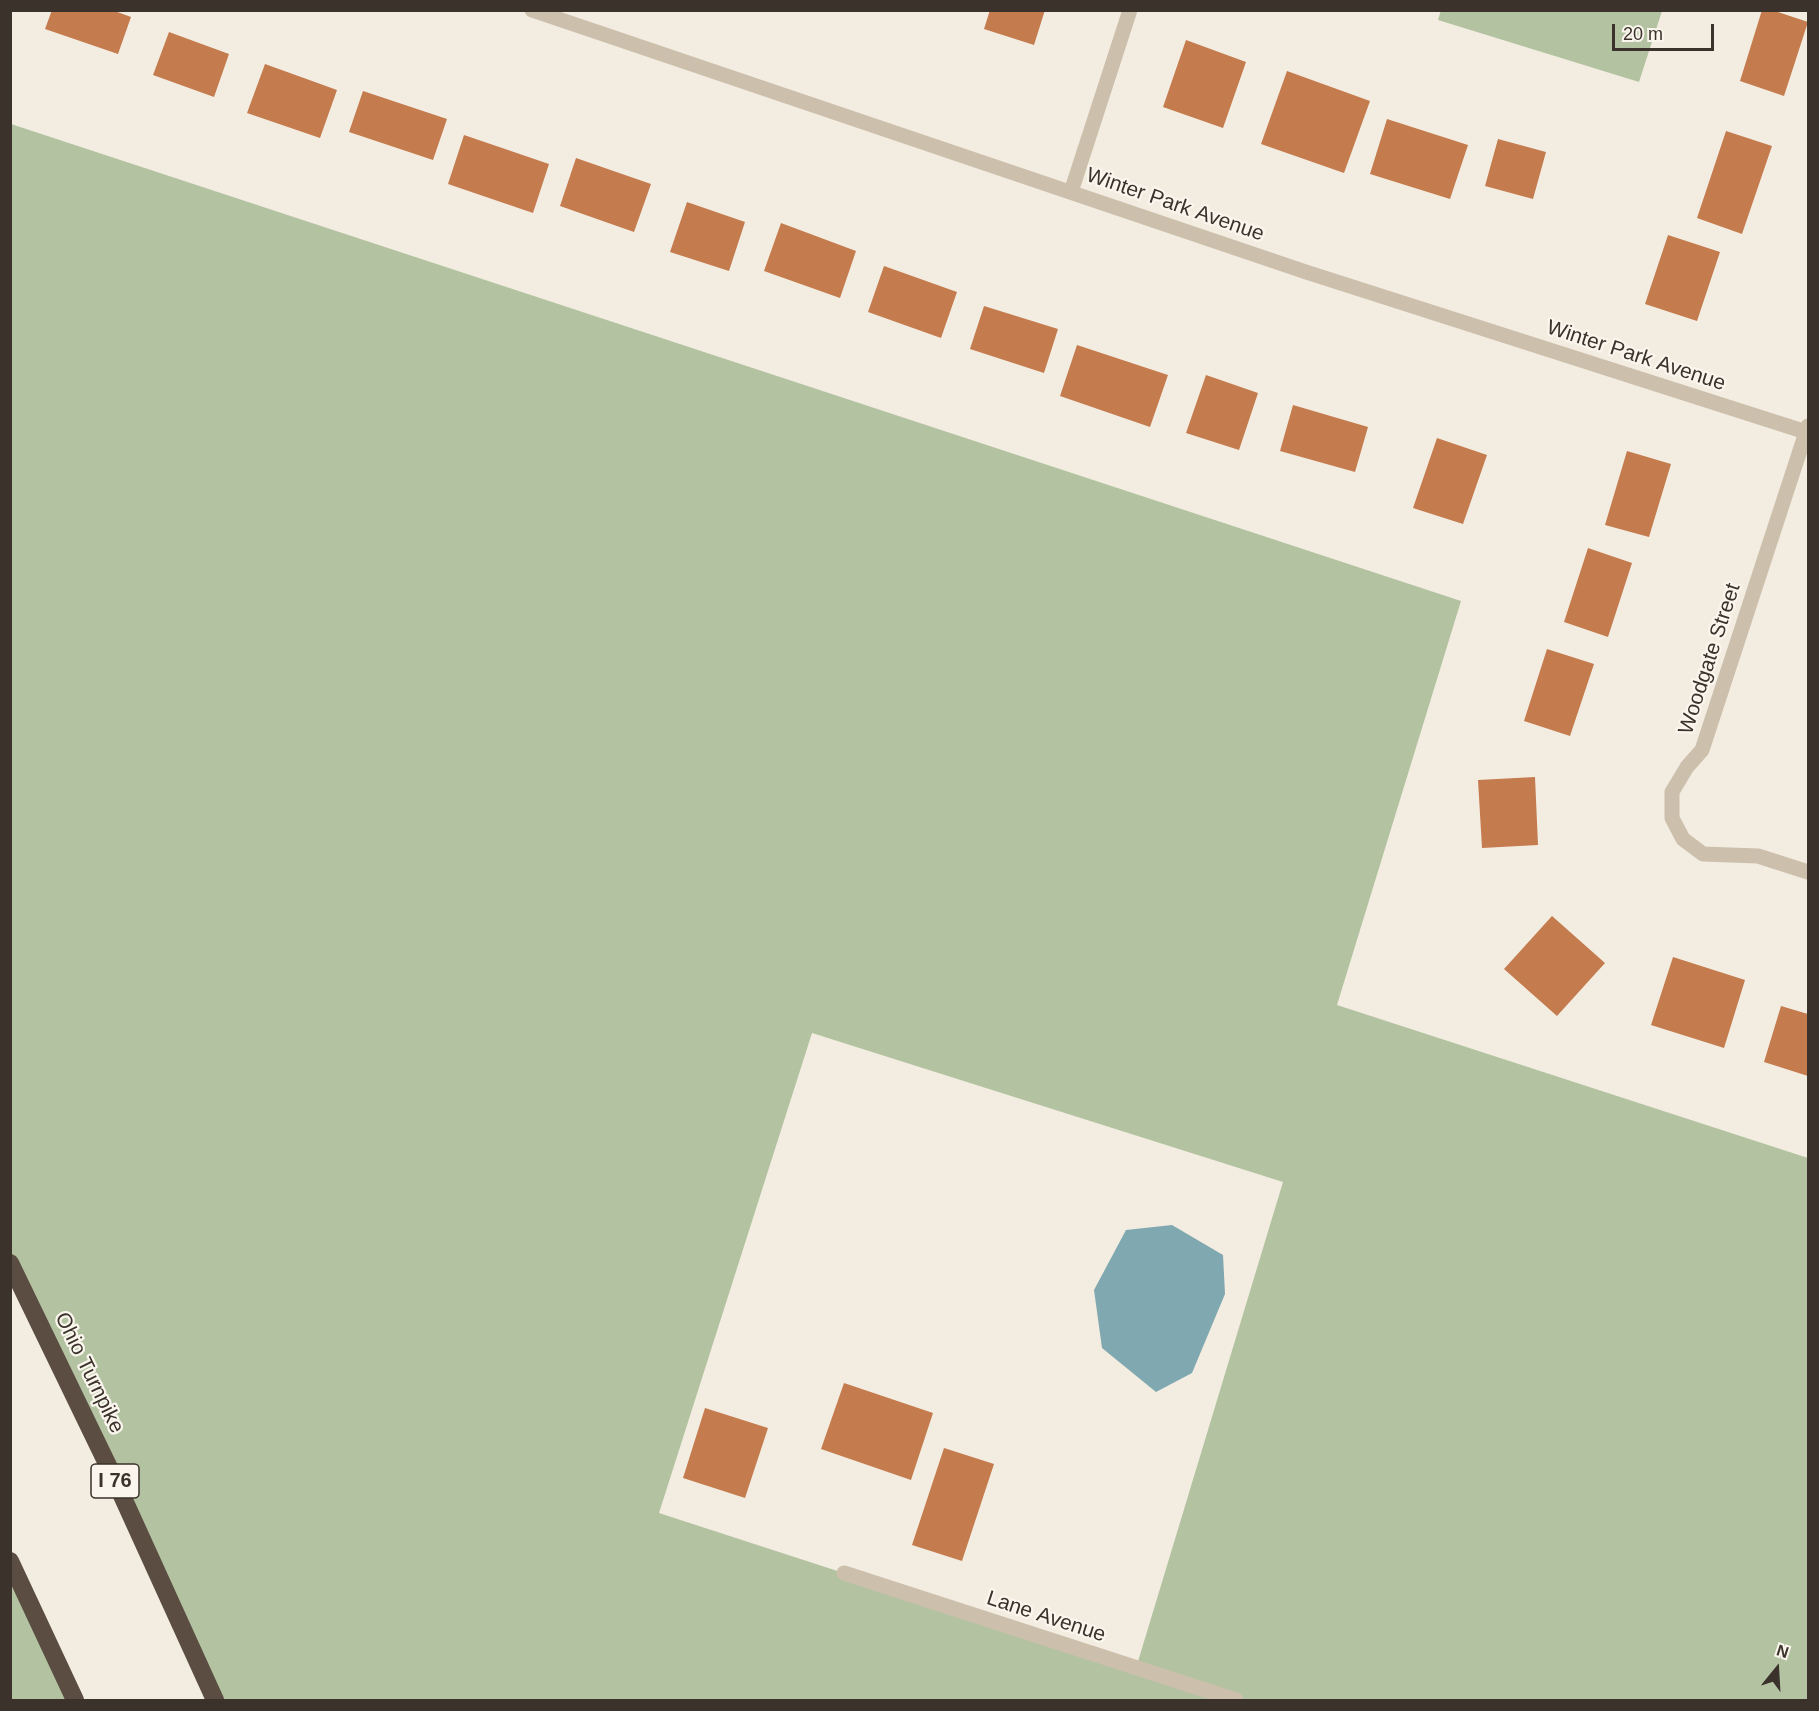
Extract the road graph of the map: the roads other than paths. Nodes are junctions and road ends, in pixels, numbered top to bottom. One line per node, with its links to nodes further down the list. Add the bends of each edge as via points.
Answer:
1 (532, 10): 3 (street, Winter Park Avenue)
2 (1130, 10): 3 (street)
3 (1071, 192): 4 (street, Winter Park Avenue, via 1306,272)
4 (1808, 429): 5 (street, Woodgate Street, via 1702,750 1672,792 1672,818 1683,839 1703,854 1758,856)
5 (1809, 872)
6 (10, 1263): 10 (highway, Ohio Turnpike / I 76, via 114,1478)
7 (10, 1561): 9 (highway)
8 (844, 1574): 11 (street, Lane Avenue)
9 (75, 1701)
10 (215, 1701)
11 (1236, 1701)

